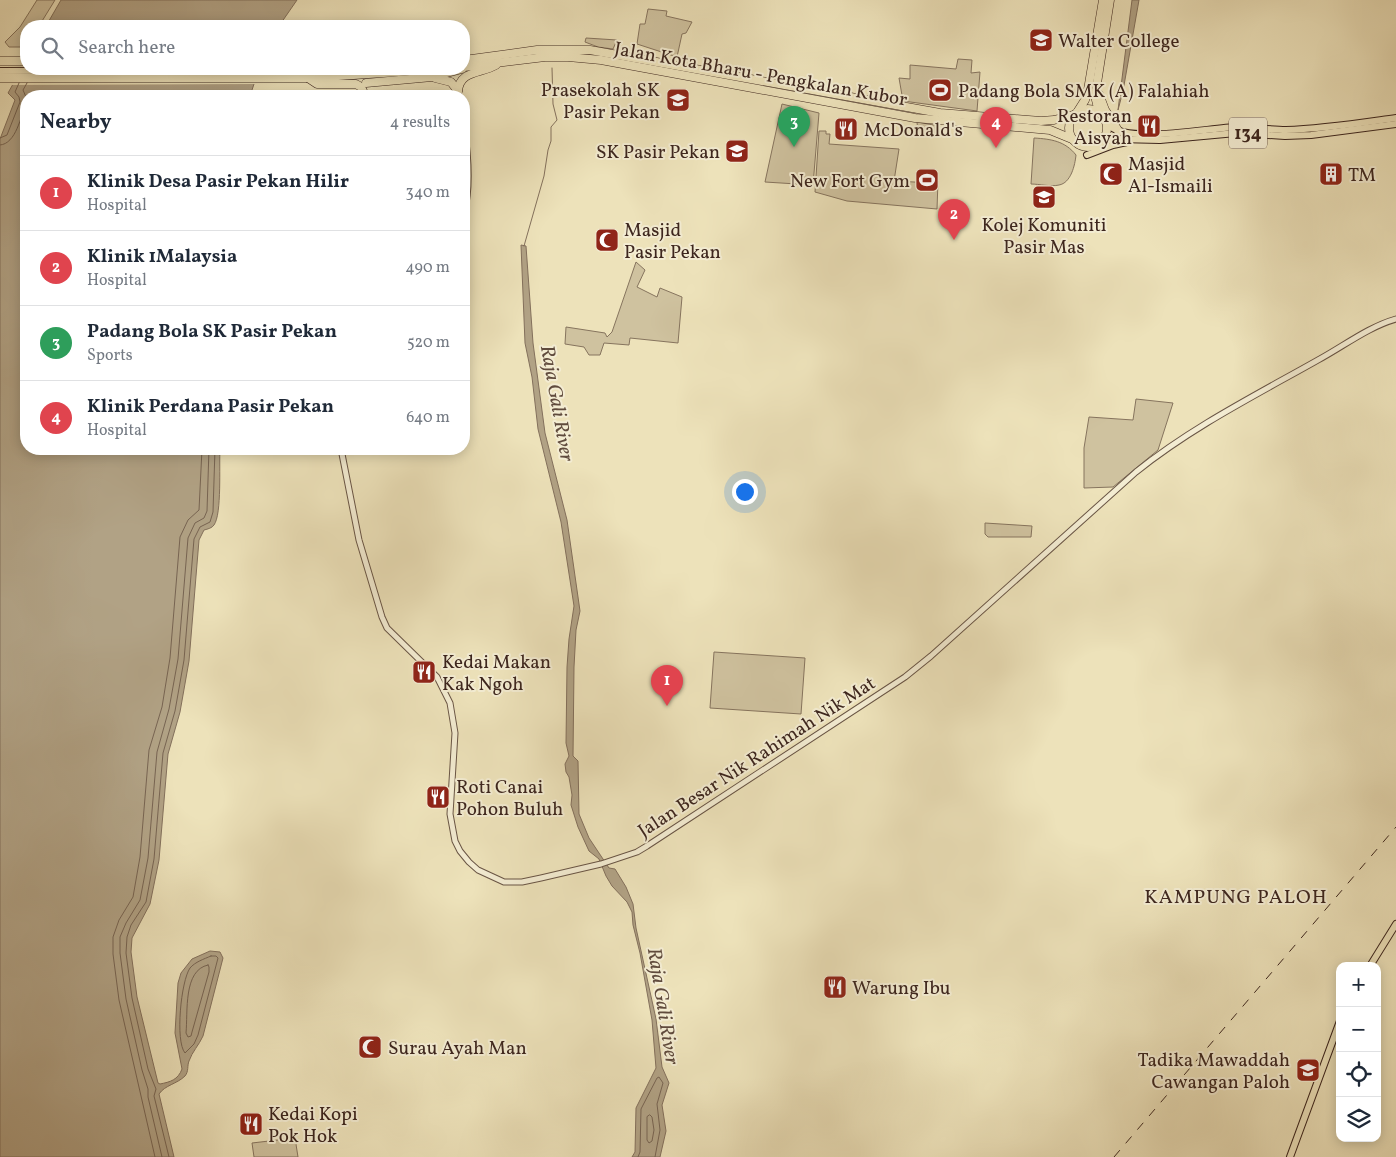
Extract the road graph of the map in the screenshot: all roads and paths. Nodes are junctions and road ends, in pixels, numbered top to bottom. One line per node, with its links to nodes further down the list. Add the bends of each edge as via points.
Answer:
1 (1103, 0): 27 (highway, via 1088,90)
2 (1110, 0): 21 (highway)
3 (563, 49): 4 (highway, via 548,45 528,46); 5 (highway, Jalan Kota Bharu - Pengkalan Kubor); 27 (highway, Jalan Kota Bharu - Pengkalan Kubor, via 610,53 940,113 1041,121)
4 (470, 55)
5 (470, 59)
6 (0, 61): 7 (highway)
7 (20, 61)
8 (502, 62): 9 (highway, Jalan Kota Bharu - Pengkalan Kubor); 12 (highway); 32 (highway, Jalan Kota Bharu - Pengkalan Kubor, via 559,57 601,60 915,118 1050,130)
9 (470, 67)
10 (0, 71): 11 (main road)
11 (20, 71)
12 (470, 74)
13 (209, 75): 19 (highway)
14 (286, 75): 20 (highway)
15 (350, 75): 20 (highway)
16 (439, 75): 18 (highway, Jalan Kota Bharu - Pengkalan Kubor)
17 (468, 75): 25 (highway, via 460,81)
18 (432, 77): 22 (highway, Jalan Kota Bharu - Pengkalan Kubor); 24 (highway, via 451,82)
19 (0, 78)
20 (308, 78): 23 (highway, via 317,84 356,84)
21 (1097, 82): 26 (highway, via 1095,96); 31 (highway, via 1102,105)
22 (366, 84)
23 (362, 90)
24 (456, 90)
25 (459, 90)
26 (1099, 112): 27 (highway, via 1089,108); 29 (highway)
27 (1076, 113): 32 (highway, via 1068,127)
28 (1396, 118): 31 (main road, 134, via 1285,130 1236,127 1152,134)
29 (1107, 124): 31 (main road); 34 (highway, via 1106,134)
30 (1396, 124): 33 (main road, 134, via 1311,135 1236,133)
31 (1119, 132)
32 (1072, 139): 34 (highway, via 1086,147)
33 (1151, 140): 34 (main road, 134); 35 (main road, via 1119,143)
34 (1100, 142)
35 (1087, 155)
36 (1396, 319): 37 (street, Jalan Besar Nik Rahimah Nik Mat, via 1366,331 1162,451 916,669 729,794 637,852 522,882 504,882 478,870 468,862 455,841 450,814 455,733 450,703 437,677 387,628 382,617 359,540)
37 (343, 455)
38 (1396, 924): 39 (main road)
39 (1372, 962)
40 (1336, 1030): 41 (main road)
41 (1290, 1157)

